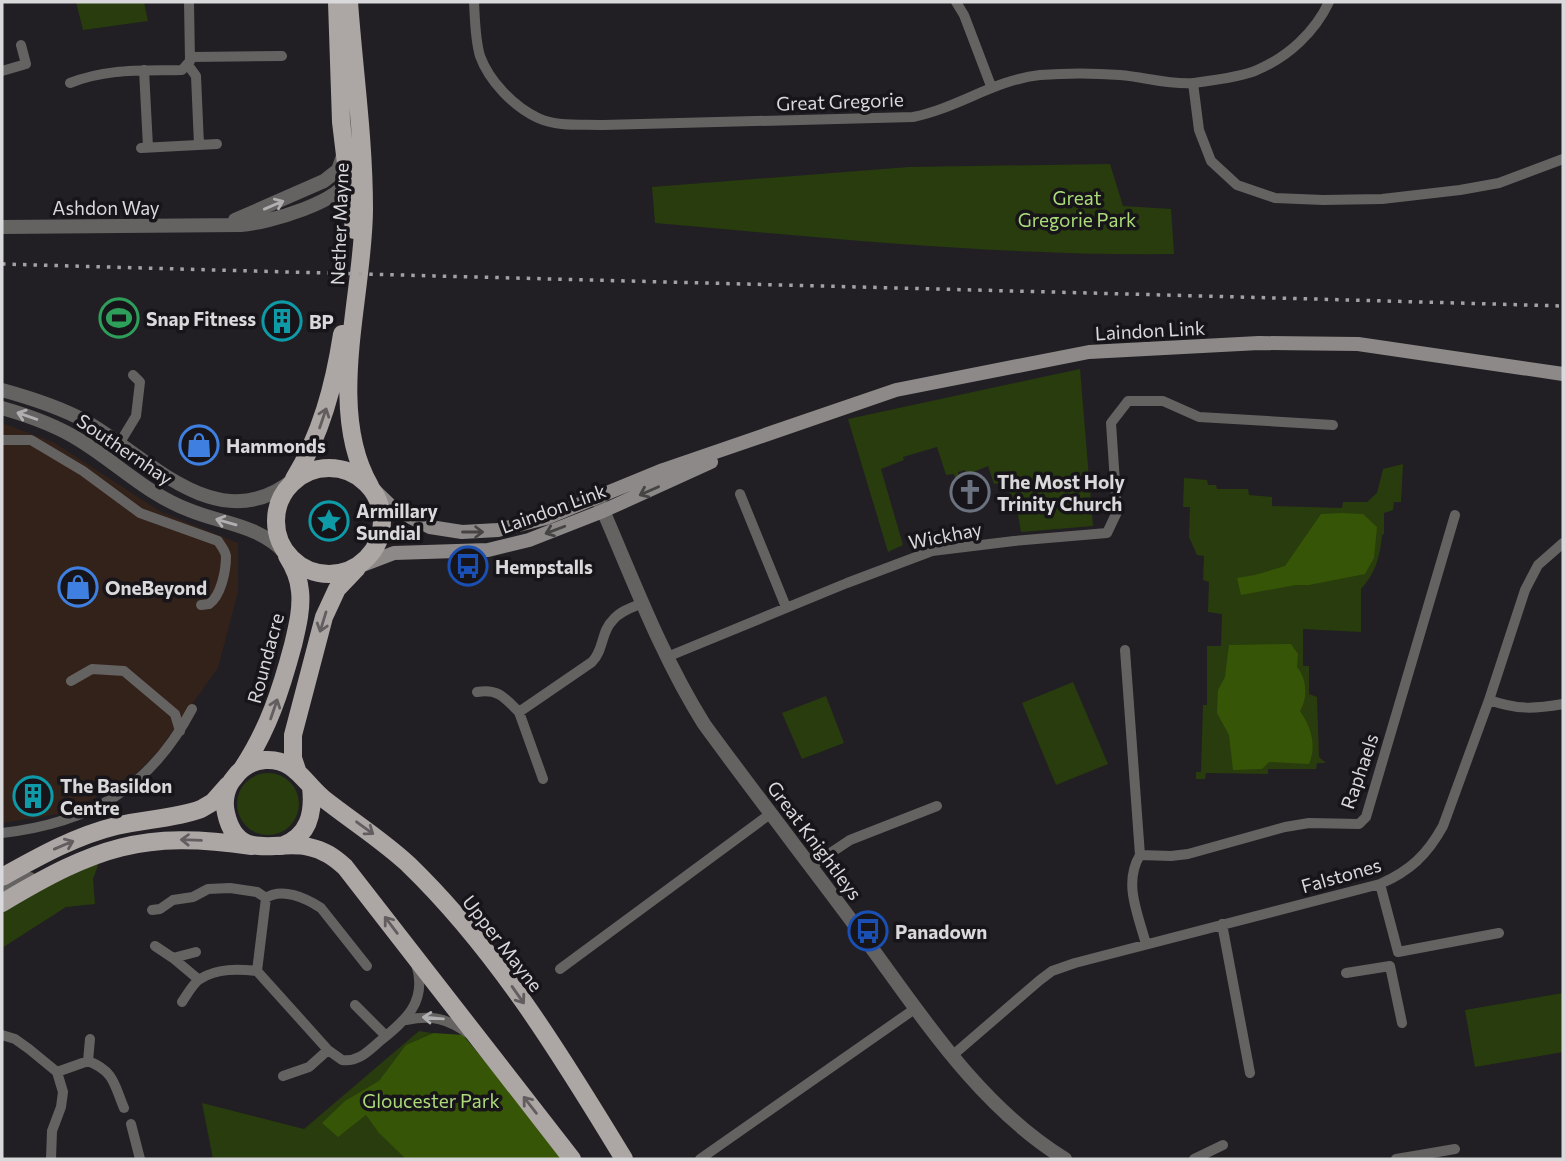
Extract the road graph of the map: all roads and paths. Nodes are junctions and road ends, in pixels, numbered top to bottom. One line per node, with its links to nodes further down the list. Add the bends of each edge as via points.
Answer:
1 (189, 2): 10 (street)
2 (337, 2): 18 (main road, Nether Mayne)
3 (349, 2): 9 (main road, Nether Mayne)
4 (474, 2): 15 (street, Great Gregorie, via 480,56 495,82 513,102 539,118 563,124 913,117 954,105)
5 (956, 2): 15 (street)
6 (1329, 2): 14 (street, Great Gregorie, via 1321,19 1297,46 1256,71)
7 (22, 46): 12 (street, via 26,64)
8 (282, 56): 10 (street)
9 (353, 59): 20 (street, via 349,93 353,152); 33 (main road, Nether Mayne, via 364,211 348,411 354,450)
10 (189, 61): 11 (street, via 182,70); 17 (street, via 196,76)
11 (144, 70): 13 (street, via 92,75); 17 (street, via 145,148)
12 (2, 71)
13 (70, 83)
14 (1194, 83): 15 (street, Great Gregorie, via 1076,74 1038,75); 19 (street, via 1199,130 1211,161 1237,185 1275,198 1382,199 1447,192 1499,183)
15 (991, 86)
16 (216, 144): 17 (street)
17 (199, 145)
18 (344, 152): 20 (main road, Nether Mayne); 23 (street, Ashdon Way, one-way to 18, via 239,219 316,186 338,170)
19 (1563, 159)
20 (348, 182): 21 (street, Ashdon Way); 22 (main road, Nether Mayne)
21 (329, 196): 22 (street, via 343,195); 23 (street, Ashdon Way, via 275,220)
22 (351, 205): 32 (main road, Nether Mayne, one-way to 22, via 316,437 337,370 352,258)
23 (210, 225): 24 (street, Ashdon Way)
24 (2, 227)
25 (1563, 373): 35 (main road, Laindon Link, via 1358,344 1259,343 1089,352 896,390 749,442 695,470)
26 (140, 378): 31 (street, via 136,416)
27 (2, 390): 31 (street, Southernhay, via 58,407)
28 (2, 408): 36 (street, Southernhay, one-way to 28, via 151,492 70,434)
29 (1333, 425): 43 (street, Wickhay, via 1199,416 1163,401 1128,401 1111,423 1117,512 1107,533 932,551)
30 (2, 440): 42 (street, via 32,440 140,513 211,537 226,556 218,596)
31 (119, 444): 32 (street, Southernhay, via 173,481 219,499 243,502 265,498); 36 (street, Southernhay, via 122,459)
32 (294, 479): 33 (main road, via 330,468 353,473); 39 (main road, via 278,517)
33 (370, 486): 35 (main road, Laindon Link, one-way to 35, via 417,522 461,532 498,530); 40 (main road, via 379,503 382,525 376,546)
34 (740, 494): 43 (street)
35 (600, 505): 40 (main road, Laindon Link, one-way to 40, via 507,546 470,552 394,553); 41 (street, Great Knightleys)
36 (187, 510): 39 (street, Southernhay, one-way to 36, via 258,532)
37 (1455, 515): 62 (street, Raphaels, via 1366,817 1359,824 1285,827 1188,854)
38 (1563, 543): 48 (street, Falstones, via 1538,565 1525,590)
39 (285, 553): 40 (main road, via 321,573); 54 (main road, Roundacre, one-way to 39, via 273,713 297,629 299,581)
40 (360, 566): 53 (main road, one-way to 53, via 337,589 324,618 293,735)
41 (643, 603): 45 (street, Great Knightleys); 51 (street, via 614,618 592,662)
42 (201, 605)
43 (786, 607): 45 (street, Wickhay)
44 (1125, 650): 62 (street)
45 (667, 657): 58 (street, Great Knightleys, via 704,724)
46 (71, 681): 52 (street, via 92,669 124,671 175,714)
47 (477, 692): 51 (street, via 499,692)
48 (1489, 700): 49 (street, via 1528,709); 66 (street, Falstones, via 1432,846 1419,862)
49 (1563, 704)
50 (192, 709): 52 (street)
51 (519, 712): 55 (street)
52 (180, 731): 59 (street, via 144,776 111,800 53,825)
53 (297, 770): 54 (main road, via 281,761 265,760 252,763); 56 (main road, Upper Mayne)
54 (236, 776): 60 (main road, via 226,792 228,821 240,838); 65 (main road, one-way to 54, via 51,850 90,834 201,809 219,797)
55 (543, 779)
56 (311, 787): 61 (main road, via 313,804 303,832); 108 (main road, Upper Mayne, one-way to 108, via 392,850 474,937 534,1018)
57 (937, 806): 64 (street, via 850,840)
58 (770, 814): 64 (street, Great Knightleys); 80 (street)
59 (2, 833)
60 (259, 847): 61 (main road); 63 (main road, one-way to 63, via 197,839 153,841 114,848)
61 (278, 847): 74 (main road, one-way to 61, via 334,857 302,845)
62 (1140, 855): 72 (street, via 1134,864 1132,891)
63 (68, 865): 65 (street); 68 (main road)
64 (811, 866): 86 (street, Great Knightleys)
65 (2, 880)
66 (1380, 884): 70 (street, Falstones); 76 (street)
67 (266, 898): 69 (street, via 230,888 208,890); 78 (street, via 282,893 311,901); 81 (street)
68 (2, 903)
69 (152, 910)
70 (1222, 924): 72 (street, Falstones); 97 (street)
71 (1499, 933): 76 (street)
72 (1146, 944): 93 (street, Falstones, via 1052,971)
73 (155, 946): 77 (street)
74 (409, 948): 87 (street, via 419,978 417,997); 94 (main road)
75 (196, 952): 77 (street)
76 (1398, 952): 79 (street)
77 (173, 958): 83 (street)
78 (367, 966)
79 (1390, 966): 82 (street); 88 (street)
80 (560, 969)
81 (257, 971): 83 (street, via 236,969); 92 (street)
82 (1346, 973)
83 (198, 979): 84 (street)
84 (182, 1002)
85 (355, 1005): 90 (street)
86 (916, 1008): 93 (street, Great Knightleys); 109 (street)
87 (406, 1020): 90 (street); 94 (street, one-way to 87, via 453,1022 433,1016)
88 (1402, 1023)
89 (2, 1035): 96 (street, via 15,1039)
90 (386, 1036): 92 (street, via 352,1060 342,1060)
91 (90, 1039): 95 (street)
92 (328, 1050): 98 (street, via 309,1066)
93 (953, 1055): 103 (street, Great Knightleys, via 1012,1120)
94 (495, 1059): 107 (main road, one-way to 94)
95 (88, 1061): 96 (street); 99 (street, via 108,1072)
96 (57, 1072): 105 (street, via 63,1092 52,1131)
97 (1250, 1073)
98 (283, 1076)
99 (124, 1108)
100 (131, 1124): 106 (street)
101 (1223, 1145): 110 (street)
102 (1455, 1149): 104 (street)
103 (1055, 1157)
104 (1420, 1157): 111 (street)
105 (51, 1159)
106 (139, 1159)
107 (572, 1159)
108 (624, 1159)
109 (700, 1159)
110 (1194, 1159)
111 (1396, 1159)

